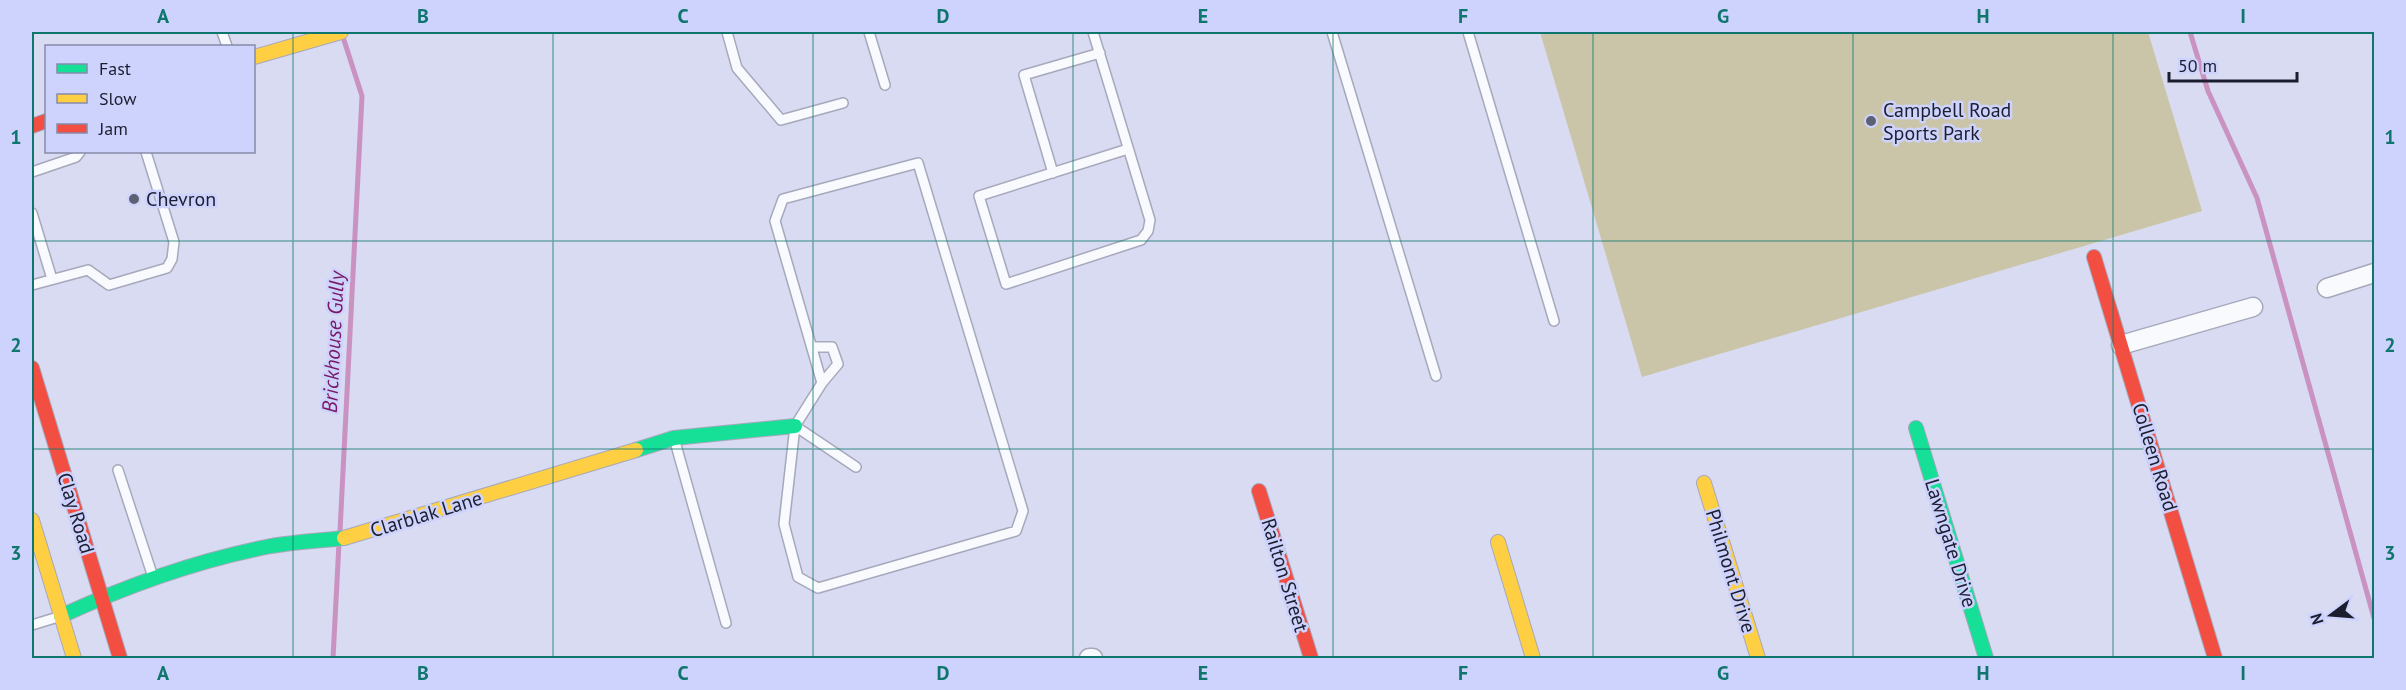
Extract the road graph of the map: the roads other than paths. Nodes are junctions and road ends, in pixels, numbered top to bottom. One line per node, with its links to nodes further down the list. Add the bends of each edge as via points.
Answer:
1 (341, 32): 8 (street)
2 (727, 32): 10 (lane, via 737,68 781,120)
3 (869, 32): 9 (lane)
4 (1093, 32): 7 (lane)
5 (1332, 32): 27 (lane)
6 (1468, 32): 23 (lane)
7 (1100, 53): 11 (lane); 15 (lane, via 1024,75)
8 (255, 57)
9 (885, 85)
10 (843, 103)
11 (1128, 149): 15 (lane); 15 (lane, via 1150,220 1141,240 1006,284 979,196)
12 (79, 153): 14 (lane)
13 (146, 153): 19 (lane, via 174,242 167,268 109,285 87,270)
14 (32, 172)
15 (1053, 172)
16 (32, 216): 19 (lane)
17 (2094, 257): 24 (street, Colleen Road)
18 (2374, 273): 21 (street)
19 (51, 279): 20 (lane)
20 (32, 285)
21 (2327, 288)
22 (2253, 307): 24 (street)
23 (1554, 321)
24 (2121, 345): 49 (street, Colleen Road)
25 (813, 347): 28 (lane); 28 (lane, via 832,347 838,364); 29 (lane, via 775,221 783,199 918,163 1023,511 1016,531 818,588 798,577 784,524)
26 (32, 368): 39 (street, Clay Road)
27 (1436, 376)
28 (822, 383): 29 (lane)
29 (795, 426): 31 (street, Clarblak Lane); 32 (lane)
30 (1916, 428): 48 (street, Lawngate Drive)
31 (674, 438): 38 (street, Clarblak Lane, via 350,537 267,548); 41 (lane)
32 (856, 467)
33 (118, 470): 38 (lane)
34 (1704, 483): 47 (street, Philmont Drive)
35 (1259, 491): 45 (street, Railton Street)
36 (32, 520): 40 (street)
37 (1498, 542): 46 (street)
38 (153, 579): 39 (street, Clarblak Lane)
39 (102, 597): 40 (street, Clarblak Lane); 44 (street, Clay Road)
40 (61, 616): 42 (lane); 43 (street)
41 (726, 623)
42 (32, 626)
43 (74, 658)
44 (120, 658)
45 (1311, 658)
46 (1533, 658)
47 (1758, 658)
48 (1986, 658)
49 (2215, 658)

